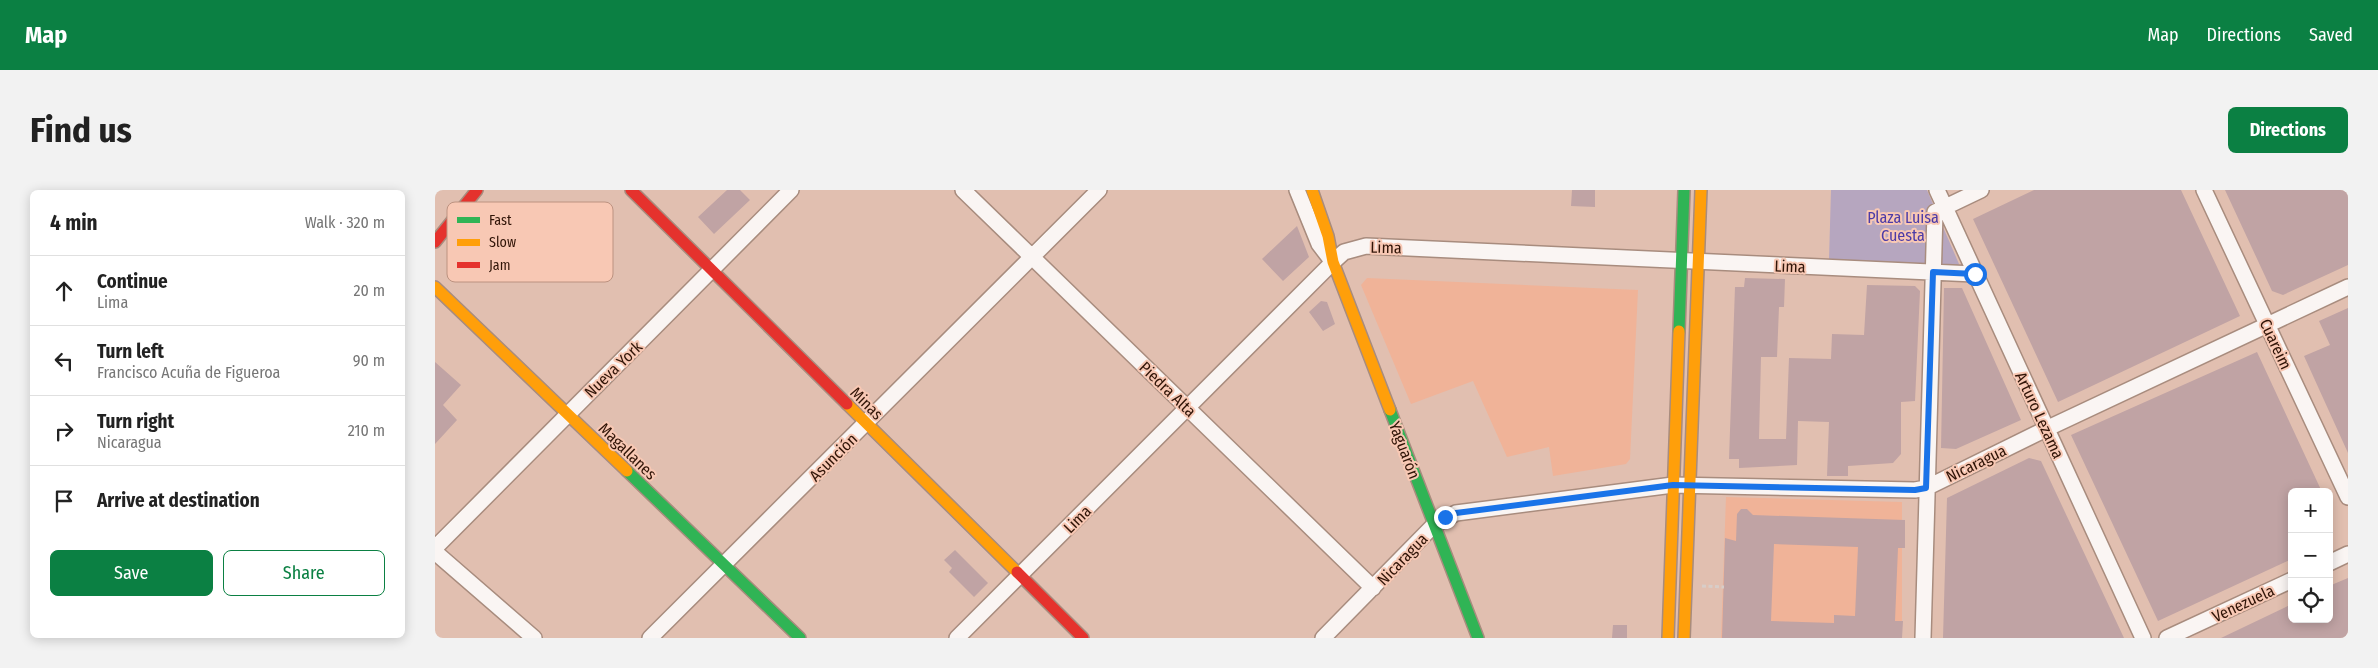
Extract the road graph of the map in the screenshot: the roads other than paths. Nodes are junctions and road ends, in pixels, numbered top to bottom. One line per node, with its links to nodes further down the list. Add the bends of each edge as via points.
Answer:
1 (477, 190): 13 (street)
2 (631, 190): 21 (street, Minas)
3 (791, 190): 21 (street, Nueva York)
4 (963, 190): 17 (street, Piedra Alta)
5 (1099, 190): 17 (street, Asunción)
6 (1297, 190): 18 (street, Yaguarón, via 1319,244)
7 (1312, 190): 18 (street, Yaguarón)
8 (1684, 190): 19 (street)
9 (1701, 190): 20 (street)
10 (1981, 190): 14 (street)
11 (2203, 190): 26 (street, Cuareim)
12 (1937, 191): 14 (street, Arturo Lezama)
13 (467, 202)
14 (1943, 207): 22 (street, via 1935,212); 23 (street, Arturo Lezama)
15 (447, 227): 16 (street)
16 (435, 242)
17 (1033, 258): 27 (street, Piedra Alta); 29 (street, Asunción)
18 (1333, 262): 19 (street, Lima, via 1344,252 1366,246); 27 (street, Lima); 35 (street, Yaguarón)
19 (1681, 262): 20 (street, Lima); 31 (street)
20 (1699, 262): 22 (street, Lima); 32 (street)
21 (714, 270): 28 (street, Nueva York); 29 (street, Minas)
22 (1933, 272): 23 (street, Lima); 33 (street)
23 (1975, 274): 30 (street, Arturo Lezama)
24 (435, 287): 28 (street, Magallanes)
25 (2348, 287): 26 (street, Nicaragua)
26 (2267, 325): 30 (street, Nicaragua); 34 (street, Cuareim)
27 (1188, 408): 40 (street, Lima); 42 (street, Piedra Alta)
28 (566, 414): 36 (street, Nueva York); 39 (street, Magallanes)
29 (865, 424): 39 (street, Asunción); 40 (street, Minas)
30 (2046, 429): 33 (street, Nicaragua); 53 (street, Arturo Lezama)
31 (1673, 485): 32 (street, Nicaragua); 35 (street, Nicaragua, via 1456,513); 50 (street)
32 (1690, 485): 33 (street, Nicaragua); 51 (street)
33 (1926, 488): 52 (street)
34 (2348, 497)
35 (1435, 525): 42 (street, Nicaragua); 49 (street, Yaguarón)
36 (435, 550): 43 (street)
37 (2348, 554): 38 (street)
38 (2333, 561)
39 (723, 566): 44 (street, Asunción); 45 (street, Magallanes)
40 (1020, 575): 46 (street, Lima); 47 (street, Minas)
41 (2288, 582): 54 (street, Venezuela)
42 (1373, 588): 48 (street, Nicaragua)
43 (534, 638)
44 (650, 638)
45 (800, 638)
46 (957, 638)
47 (1083, 638)
48 (1323, 638)
49 (1478, 638)
50 (1668, 638)
51 (1684, 638)
52 (1923, 638)
53 (2143, 638)
54 (2167, 638)

